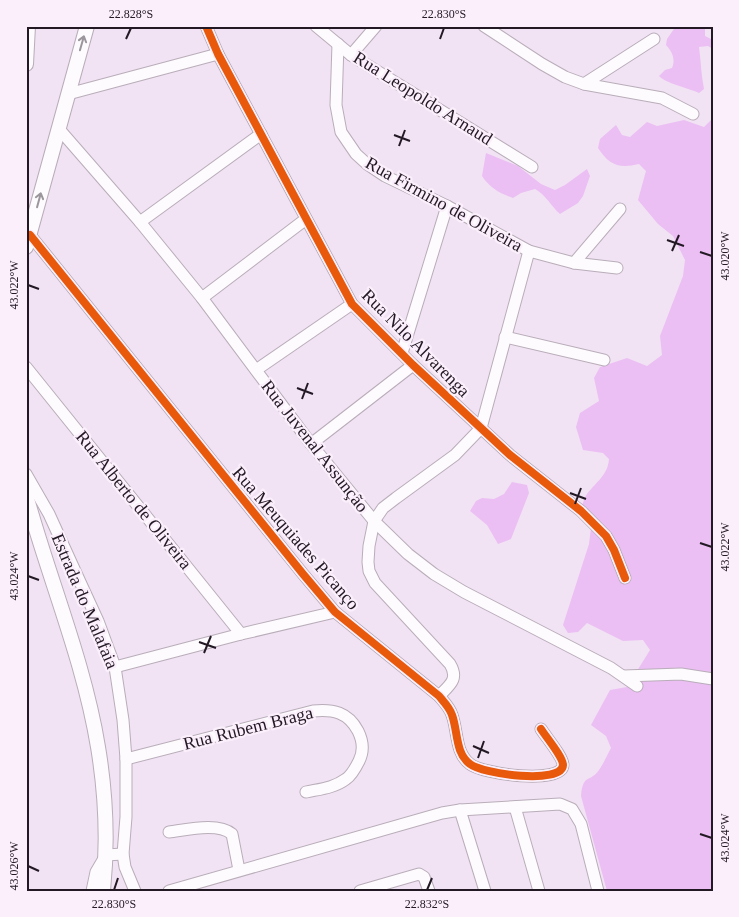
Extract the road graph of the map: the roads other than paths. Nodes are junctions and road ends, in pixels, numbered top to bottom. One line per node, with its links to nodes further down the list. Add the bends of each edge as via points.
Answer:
1 (28, 26): 11 (main road)
2 (87, 26): 13 (main road, one-way to 2)
3 (206, 26): 9 (street, Rua Nilo Alvarenga)
4 (316, 26): 8 (street, Rua Leopoldo Arnaud)
5 (376, 26): 10 (street)
6 (484, 26): 12 (street, via 542,64)
7 (654, 39): 12 (street)
8 (338, 44): 10 (street, Rua Leopoldo Arnaud); 18 (street, Rua Firmino de Oliveira, via 336,105 341,132 367,164)
9 (218, 54): 13 (street); 16 (street, Rua Nilo Alvarenga)
10 (352, 55): 17 (street, Rua Leopoldo Arnaud)
11 (26, 64)
12 (584, 84): 14 (street, via 662,98)
13 (68, 94): 15 (main road)
14 (693, 114)
15 (59, 129): 21 (street, Rua Juvenal Assunção); 22 (main road, one-way to 15)
16 (261, 134): 20 (street, Rua Nilo Alvarenga); 21 (street)
17 (532, 167)
18 (447, 206): 23 (street, Rua Firmino de Oliveira); 29 (street)
19 (620, 209): 24 (street)
20 (306, 219): 26 (street); 27 (street, Rua Nilo Alvarenga)
21 (140, 222): 26 (street, Rua Juvenal Assunção)
22 (28, 241): 41 (street, Rua Meuquiades Picanço)
23 (529, 251): 24 (street, Rua Firmino de Oliveira); 28 (street)
24 (574, 263): 25 (street, Rua Firmino de Oliveira)
25 (617, 268)
26 (202, 298): 33 (street, Rua Juvenal Assunção)
27 (352, 304): 29 (street, Rua Nilo Alvarenga); 33 (street)
28 (505, 338): 30 (street); 34 (street)
29 (402, 353): 31 (street, Rua Nilo Alvarenga)
30 (604, 360)
31 (413, 365): 34 (street, Rua Nilo Alvarenga); 35 (street)
32 (26, 367): 42 (street, Rua Alberto de Oliveira)
33 (256, 370): 35 (street, Rua Juvenal Assunção)
34 (481, 428): 39 (street, via 455,455 396,498); 40 (street, Rua Nilo Alvarenga, via 582,511 606,536)
35 (311, 444): 39 (street, Rua Juvenal Assunção)
36 (26, 474): 43 (street, Estrada do Malafaia, via 49,514 98,621)
37 (26, 494): 38 (main road)
38 (30, 516): 55 (main road, via 71,639 92,718 104,793)
39 (374, 521): 44 (street, Rua Juvenal Assunção, via 434,574); 47 (street, via 369,546 369,572 375,583 455,671 450,684)
40 (625, 578)
41 (335, 612): 42 (street); 47 (street, Rua Meuquiades Picanço)
42 (241, 634): 43 (street)
43 (115, 667): 49 (street, Estrada do Malafaia)
44 (624, 676): 45 (street, via 681,674); 46 (street, Rua Juvenal Assunção)
45 (713, 679)
46 (638, 686)
47 (439, 696): 48 (street, Rua Meuquiades Picanço, via 452,713 460,752 466,761 491,773 550,775 561,771 562,760)
48 (541, 729)
49 (126, 759): 50 (street, Rua Rubem Braga, via 313,711 345,716 353,722 362,739 362,754 356,767 348,778 333,786); 54 (street, Estrada do Malafaia)
50 (306, 792)
51 (515, 807): 52 (street); 64 (street); 65 (street, via 560,804 576,814)
52 (460, 810): 56 (street); 63 (street)
53 (169, 832): 56 (street, via 214,827 228,830 232,834)
54 (123, 854): 55 (street); 59 (street, Estrada do Malafaia)
55 (106, 855): 57 (street, via 96,872); 58 (main road)
56 (239, 870): 60 (street)
57 (92, 891)
58 (104, 891)
59 (134, 891)
60 (169, 891)
61 (360, 891): 62 (street, via 419,874 424,877)
62 (429, 891)
63 (486, 891)
64 (539, 891)
65 (598, 891)

